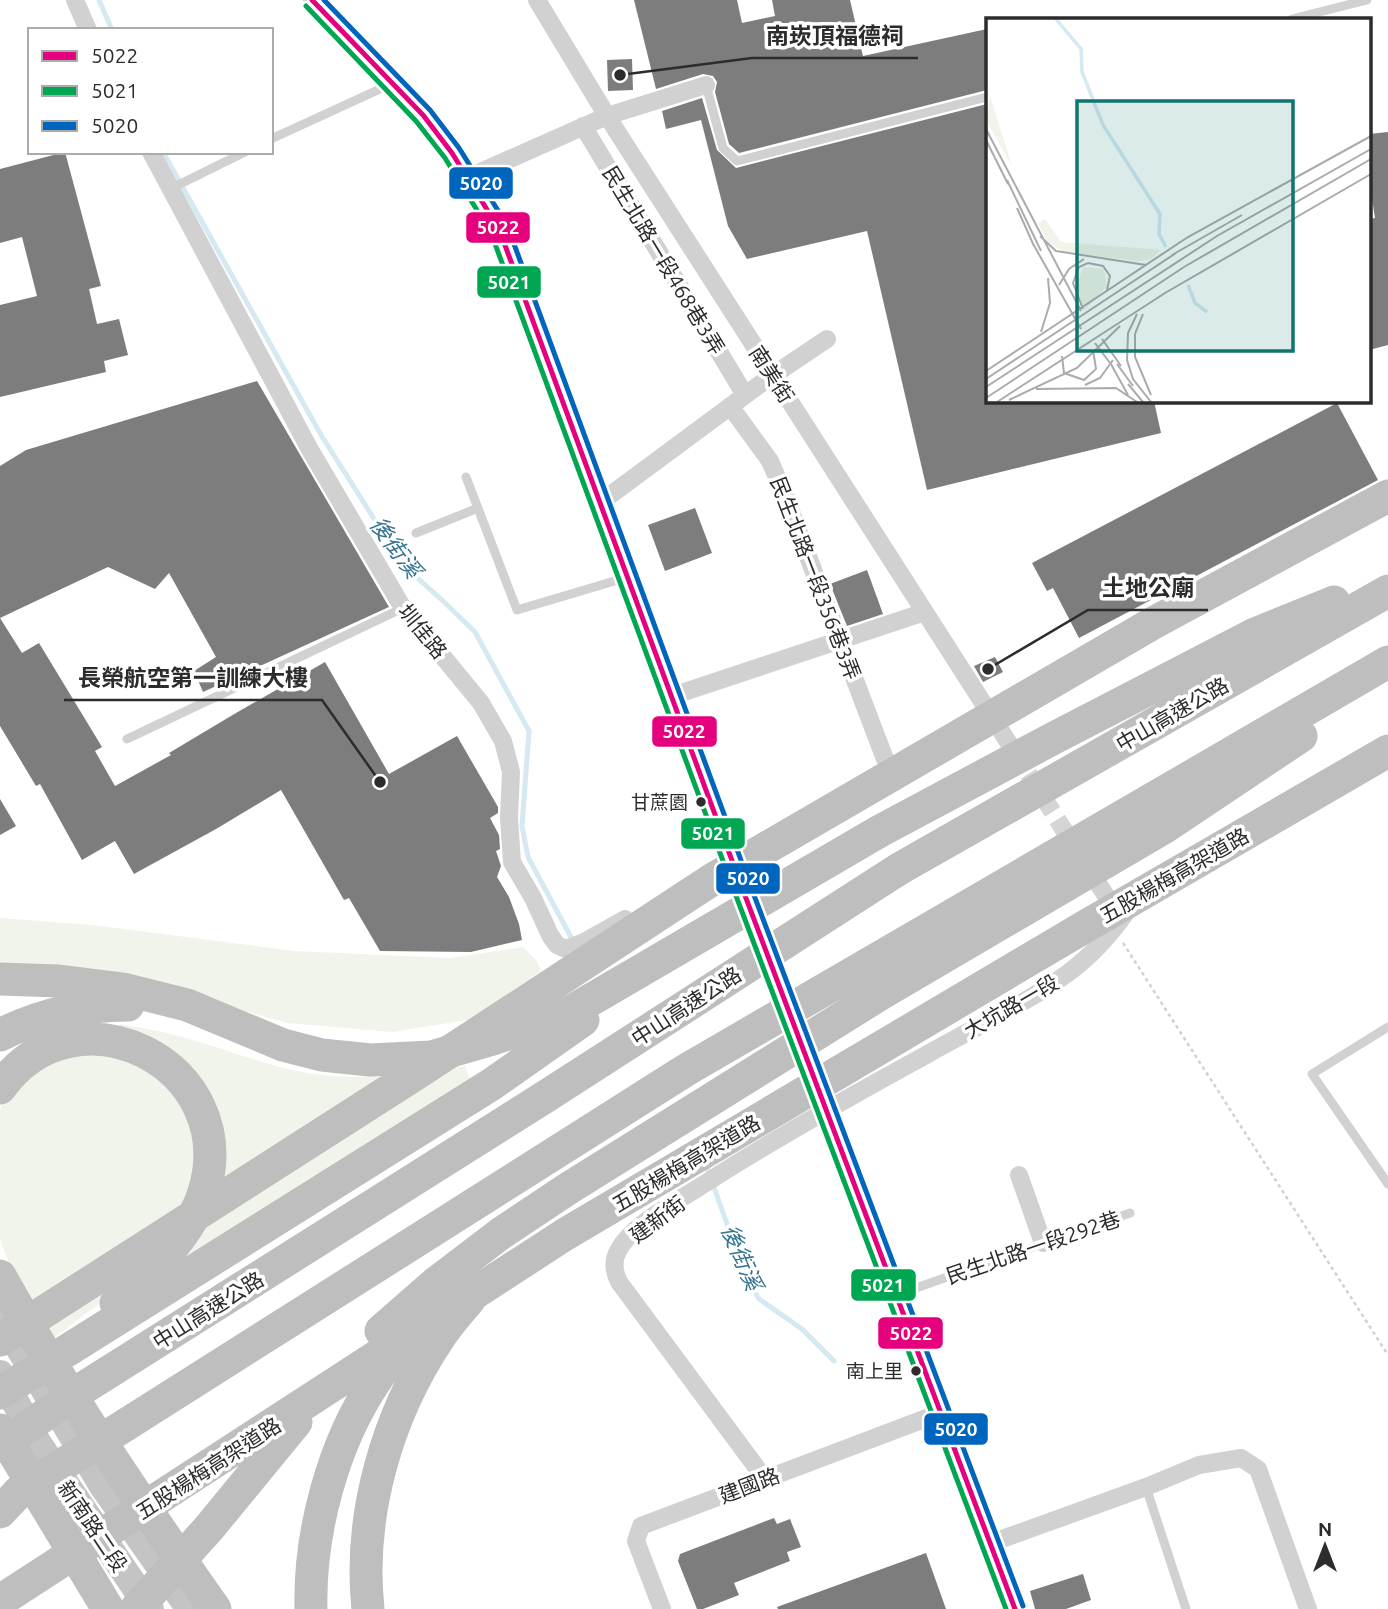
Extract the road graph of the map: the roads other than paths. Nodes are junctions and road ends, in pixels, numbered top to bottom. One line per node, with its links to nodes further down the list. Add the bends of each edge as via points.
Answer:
1 (75, 0): 6 (street)
2 (312, 0): 7 (street)
3 (537, 0): 10 (street, 南美街)
4 (1367, 0): 5 (lane)
5 (1296, 18)
6 (87, 28)
7 (393, 83): 12 (lane); 15 (street, via 423,115)
8 (706, 86): 9 (lane, via 723,148 737,161); 10 (street)
9 (986, 97)
10 (607, 116): 11 (street); 18 (street, 南美街)
11 (583, 126): 15 (street); 19 (street, 民生北路一段468巷3弄)
12 (273, 138)
13 (152, 154): 16 (street, 圳佳路)
14 (241, 154): 16 (lane)
15 (467, 178): 23 (street, via 499,229)
16 (175, 187): 29 (street, 圳佳路, via 296,425)
17 (827, 339): 18 (street)
18 (773, 375): 19 (street); 30 (street, 南美街)
19 (746, 395): 20 (street)
20 (730, 406): 23 (street); 31 (street, 民生北路一段356巷3弄, via 770,461)
21 (466, 477): 24 (lane)
22 (1388, 496): 62 (highway, bridge, via 1155,622 713,878)
23 (601, 502): 26 (street)
24 (478, 508): 25 (lane); 26 (lane, via 517,610)
25 (416, 533)
26 (628, 577): 34 (street)
27 (1388, 580): 45 (highway, via 1255,634 1054,737 880,831)
28 (1388, 591): 68 (highway, 中山高速公路, bridge, via 899,869 85,1387)
29 (403, 608): 36 (lane); 40 (street, 圳佳路, via 481,704 503,741 510,772 512,862 557,945 574,946)
30 (925, 612): 31 (street); 37 (street, 南美街)
31 (840, 640): 34 (street); 39 (street, 民生北路一段356巷3弄)
32 (1388, 662): 71 (highway, bridge, via 686,1070)
33 (1388, 679): 56 (highway, via 1165,827 882,993)
34 (672, 696): 40 (street)
35 (1388, 735): 41 (street, 大坑路一段)
36 (127, 739)
37 (1010, 746)
38 (1388, 751): 73 (highway, 五股楊梅高架道路, bridge, via 564,1235)
39 (885, 759)
40 (731, 858): 42 (street)
41 (1162, 863): 43 (street, 大坑路一段); 44 (street, 大坑路一段)
42 (741, 885)
43 (1102, 888): 44 (street); 51 (street, 大坑路一段)
44 (1117, 924): 53 (street, 大坑路一段, via 1088,957 1058,980)
45 (642, 971): 47 (highway, via 570,1012 431,1057 370,1060 322,1055 283,1045); 63 (highway, via 589,1016 492,1084)
46 (0, 979): 47 (highway, via 123,989)
47 (207, 1014): 49 (highway, via 133,1005 85,1007 37,1018)
48 (1388, 1027): 55 (lane, via 1312,1074)
49 (0, 1035)
50 (805, 1049): 51 (street)
51 (813, 1071): 53 (street)
52 (0, 1088): 63 (highway, via 12,1071 66,1041 134,1045 163,1062 185,1083 208,1128 209,1170 188,1224 138,1283)
53 (827, 1109): 60 (street); 69 (street, 建新街, via 656,1215 629,1237 614,1262 614,1273)
54 (1019, 1175): 58 (street)
55 (1388, 1184)
56 (569, 1188): 76 (highway, bridge, via 468,1258 381,1331 336,1376); 80 (highway, via 475,1270 375,1380 349,1430 326,1492); 81 (highway, via 439,1337 408,1396 382,1464 373,1503 367,1539)
57 (1130, 1213): 58 (lane, 民生北路一段292巷)
58 (1043, 1243): 60 (lane, 民生北路一段292巷)
59 (0, 1276): 79 (highway, via 135,1496)
60 (896, 1295): 66 (street)
61 (0, 1316): 78 (main road, 新南路二段, via 103,1486)
62 (0, 1340)
63 (60, 1355): 65 (highway, bridge)
64 (0, 1374): 68 (main road)
65 (0, 1393)
66 (940, 1413): 69 (street, 建國路); 72 (street)
67 (0, 1416): 68 (main road)
68 (14, 1442): 74 (highway); 75 (main road, 新南路二段); 77 (main road, 新南路二段)
69 (765, 1479): 82 (street, 建國路, via 642,1526 636,1541)
70 (1146, 1487): 72 (street); 84 (lane); 85 (street, via 1199,1465 1241,1458 1258,1469)
71 (6, 1503)
72 (991, 1543): 83 (street)
73 (0, 1601)
74 (108, 1609)
75 (124, 1609)
76 (136, 1609)
77 (150, 1609)
78 (190, 1609)
79 (215, 1609)
80 (311, 1609)
81 (368, 1609)
82 (662, 1609)
83 (1014, 1609)
84 (1186, 1609)
85 (1308, 1609)

